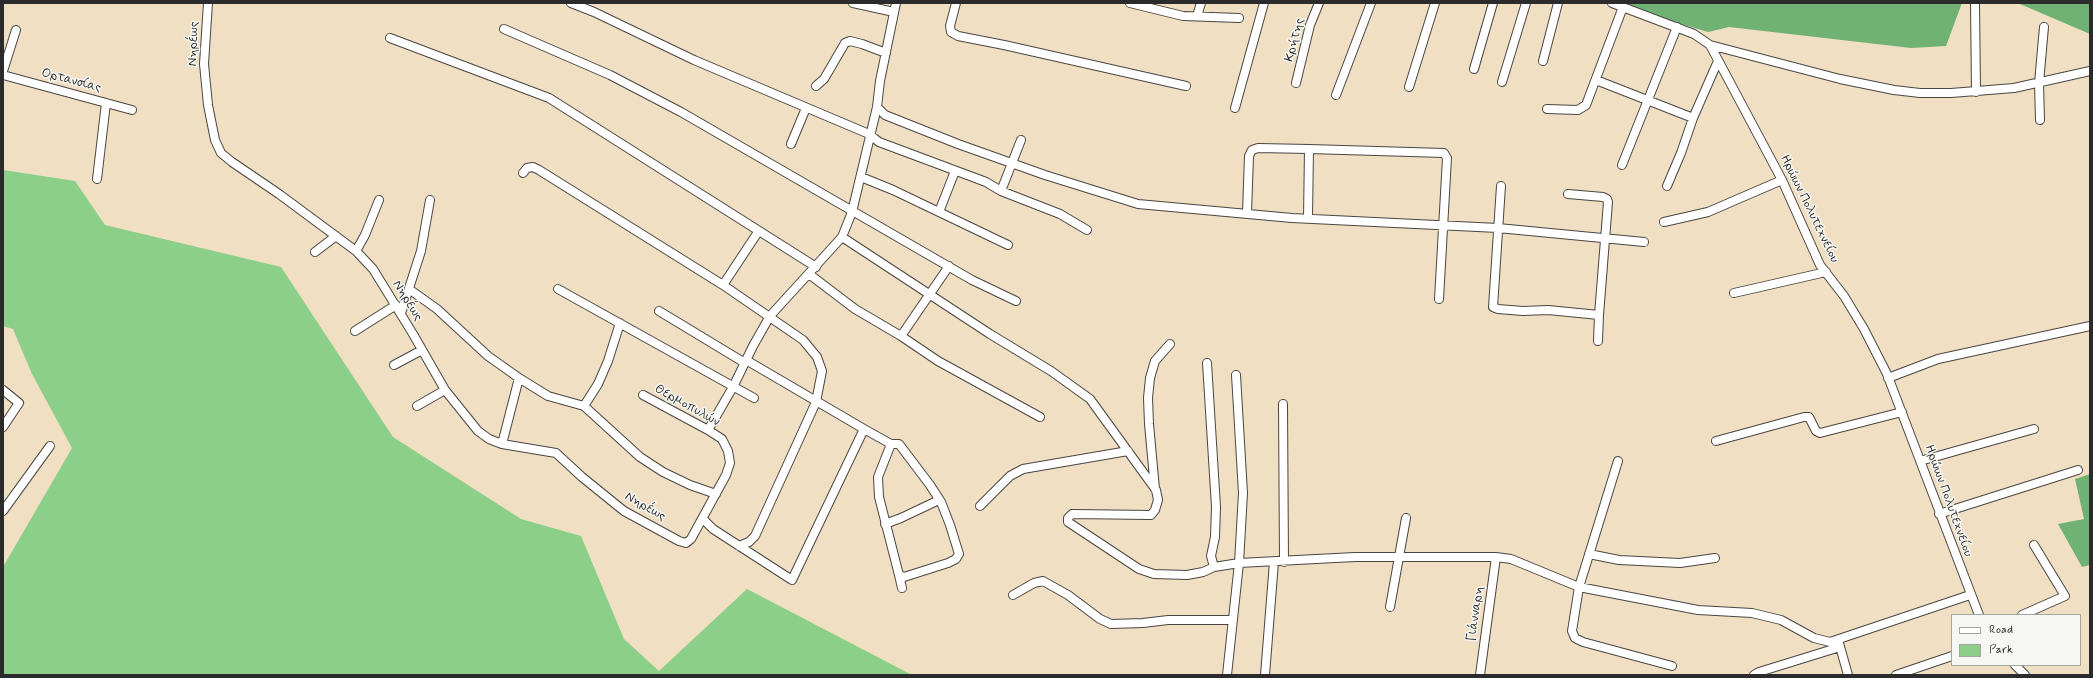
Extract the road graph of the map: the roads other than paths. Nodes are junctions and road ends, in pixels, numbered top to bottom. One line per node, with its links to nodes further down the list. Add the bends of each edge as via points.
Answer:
1 (208, 3): 78 (street, Νηρέως, via 204,64 208,105 215,140 221,153)
2 (571, 3): 46 (street)
3 (853, 3): 18 (street)
4 (896, 3): 18 (street)
5 (956, 3): 39 (street, via 950,26 951,32 958,36)
6 (1130, 3): 19 (street)
7 (1201, 3): 19 (street)
8 (1264, 3): 47 (street)
9 (1319, 3): 37 (street, Κρήτης, via 1310,25)
10 (1371, 3): 42 (street)
11 (1435, 3): 40 (street)
12 (1493, 3): 30 (street)
13 (1526, 3): 35 (street)
14 (1558, 3): 28 (street)
15 (1612, 3): 17 (street)
16 (1974, 3): 41 (street)
17 (1623, 7): 21 (street); 34 (street)
18 (894, 12): 27 (street)
19 (1197, 16): 20 (street)
20 (1239, 18)
21 (1677, 27): 26 (street, via 1701,37); 43 (street)
22 (2044, 27): 36 (street)
23 (504, 29): 69 (street, via 623,82 681,112)
24 (16, 30): 32 (street)
25 (390, 38): 77 (street, via 549,98)
26 (1710, 45): 29 (street, Ηρώων Πολυτεχνείου); 41 (street, via 1832,78 1894,90 1951,94)
27 (886, 53): 38 (street, via 850,41 845,43 824,79); 45 (street)
28 (1542, 61)
29 (1718, 62): 50 (street); 62 (street, Ηρώων Πολυτεχνείου)
30 (1474, 69)
31 (2090, 71): 36 (street)
32 (3, 72)
33 (3, 75): 44 (street, Ορτανσίας)
34 (1596, 80): 43 (street); 48 (street, via 1586,105 1582,108)
35 (1502, 82)
36 (2039, 83): 41 (street); 51 (street)
37 (1296, 84)
38 (816, 86)
39 (1186, 86)
40 (1409, 87)
41 (1976, 92)
42 (1336, 94)
43 (1646, 100): 50 (street); 57 (street)
44 (106, 103): 49 (street, Ορτανσίας); 61 (street)
45 (877, 107): 52 (street); 56 (street, via 885,115)
46 (806, 108): 52 (street); 54 (street)
47 (1235, 108)
48 (1547, 109)
49 (132, 110)
50 (1693, 118): 64 (street)
51 (2040, 120)
52 (869, 134): 58 (street, via 879,142); 60 (street)
53 (1021, 140): 56 (street)
54 (791, 144)
55 (1309, 149): 71 (street, via 1252,150 1249,156); 72 (street); 74 (street, via 1444,153 1447,158)
56 (1011, 163): 65 (street); 71 (street, via 1138,204)
57 (1622, 165)
58 (955, 171): 65 (street, via 986,182); 70 (street)
59 (523, 173): 89 (street, via 527,168 540,170)
60 (861, 177): 69 (street); 70 (street)
61 (97, 179)
62 (1782, 180): 73 (street, via 1708,212); 87 (street, Ηρώων Πολυτεχνείου, via 1820,265)
63 (1501, 186): 75 (street)
64 (1667, 186)
65 (1001, 192): 76 (street, via 1060,214)
66 (1568, 194): 80 (street, via 1607,199)
67 (379, 200): 83 (street)
68 (430, 200): 90 (street, via 421,251)
69 (852, 212): 79 (street); 85 (street)
70 (938, 212): 82 (street)
71 (1247, 213): 72 (street)
72 (1308, 218): 74 (street)
73 (1664, 222)
74 (1443, 225): 75 (street); 94 (street)
75 (1498, 228): 80 (street); 99 (street, via 1493,307)
76 (1087, 230)
77 (758, 232): 86 (street); 89 (street)
78 (336, 236): 83 (street, Νηρέως); 84 (street)
79 (842, 237): 86 (street); 93 (street)
80 (1605, 238): 81 (street); 99 (street)
81 (1644, 242)
82 (1008, 245)
83 (356, 251): 96 (street, Νηρέως, via 373,269)
84 (315, 252)
85 (949, 266): 93 (street); 95 (street)
86 (816, 267): 88 (street)
87 (1826, 272): 92 (street); 113 (street, Ηρώων Πολυτεχνείου, via 1856,316)
88 (809, 274): 100 (street); 104 (street, via 855,309)
89 (724, 285): 100 (street)
90 (409, 289): 98 (street); 112 (street, via 437,309 483,352)
91 (558, 289): 101 (street)
92 (1734, 293)
93 (930, 295): 104 (street); 133 (street, via 1051,371 1090,399)
94 (1439, 299)
95 (1016, 301)
96 (396, 305): 98 (street, Νηρέως); 103 (street)
97 (659, 311): 108 (street)
98 (400, 313): 107 (street, Νηρέως)
99 (1599, 315): 105 (street)
100 (770, 316): 108 (street); 119 (street, via 803,340 817,357 822,370)
101 (620, 323): 114 (street); 122 (street, via 598,384)
102 (2090, 326): 113 (street, via 1938,359)
103 (355, 331)
104 (901, 336): 124 (street, via 938,361)
105 (1598, 341)
106 (1170, 344): 137 (street, via 1155,361 1148,398)
107 (422, 350): 110 (street); 116 (street, Νηρέως)
108 (746, 362): 114 (street); 119 (street)
109 (1207, 363): 156 (street, via 1216,507 1215,537 1211,556)
110 (394, 365)
111 (1236, 375): 155 (street, via 1243,493)
112 (519, 378): 122 (street, via 548,396); 130 (street)
113 (1888, 378): 123 (street, Ηρώων Πολυτεχνείου)
114 (733, 387): 118 (street); 128 (street)
115 (3, 390): 125 (street, via 19,403)
116 (445, 390): 121 (street); 130 (street, Νηρέως, via 478,431)
117 (643, 395): 128 (street, Θερμοπυλών)
118 (754, 398)
119 (816, 402): 126 (street); 148 (street, via 755,536)
120 (1283, 404): 154 (street)
121 (417, 406)
122 (584, 406): 138 (street, via 640,457 663,472)
123 (1902, 412): 129 (street, via 1820,434 1809,417 1804,417); 135 (street, Ηρώων Πολυτεχνείου)
124 (1040, 417)
125 (3, 427)
126 (864, 429): 131 (street); 148 (street, via 792,580)
127 (2034, 429): 135 (street)
128 (708, 430): 138 (street, Θερμοπυλών, via 722,439 730,463)
129 (1716, 441)
130 (502, 444): 146 (street, Νηρέως, via 556,453 624,511)
131 (891, 444): 139 (street, via 899,444); 145 (street, via 878,477 878,497)
132 (50, 446): 141 (street)
133 (1128, 451): 137 (street); 140 (street, via 1023,469 1010,476)
134 (1618, 461): 149 (street)
135 (1920, 461): 142 (street, Ηρώων Πολυτεχνείου)
136 (2078, 470): 142 (street)
137 (1156, 490): 156 (street, via 1158,500 1152,515 1072,514 1068,522 1139,569 1154,574 1188,575)
138 (716, 494): 144 (street, Θερμοπυλών)
139 (939, 500): 145 (street); 157 (street, via 959,554 948,563 909,575)
140 (980, 506)
141 (3, 511)
142 (1940, 514): 161 (street, Ηρώων Πολυτεχνείου)
143 (1406, 518): 150 (street)
144 (703, 519): 146 (street, Θερμοπυλών); 148 (street)
145 (885, 524): 157 (street)
146 (686, 543)
147 (2034, 545): 164 (street, via 2065,596)
148 (739, 546)
149 (1589, 554): 152 (street, via 1619,560 1680,563); 158 (street)
150 (1398, 556): 151 (street); 154 (street); 162 (street)
151 (1496, 557): 158 (street, via 1511,559); 172 (street, Γιάνναρη)
152 (1716, 558)
153 (1274, 562): 154 (street); 155 (street); 171 (street)
154 (1284, 562)
155 (1239, 564): 156 (street); 165 (street)
156 (1214, 567)
157 (899, 575): 159 (street)
158 (1579, 586): 166 (street, via 1698,610 1752,613 1781,620 1823,642); 168 (street, via 1572,631 1575,638)
159 (902, 588)
160 (1013, 595): 165 (street, via 1043,581 1111,624 1144,624 1168,620)
161 (1970, 595): 163 (street, Ηρώων Πολυτεχνείου); 166 (street)
162 (1390, 606)
163 (1979, 614)
164 (2024, 614)
165 (1233, 620): 170 (street)
166 (1839, 644): 173 (street); 174 (street)
167 (1951, 656): 175 (street)
168 (1672, 666)
169 (2016, 666): 176 (street)
170 (1227, 675)
171 (1265, 675)
172 (1480, 675)
173 (1754, 675)
174 (1848, 675)
175 (1896, 675)
176 (2025, 675)

